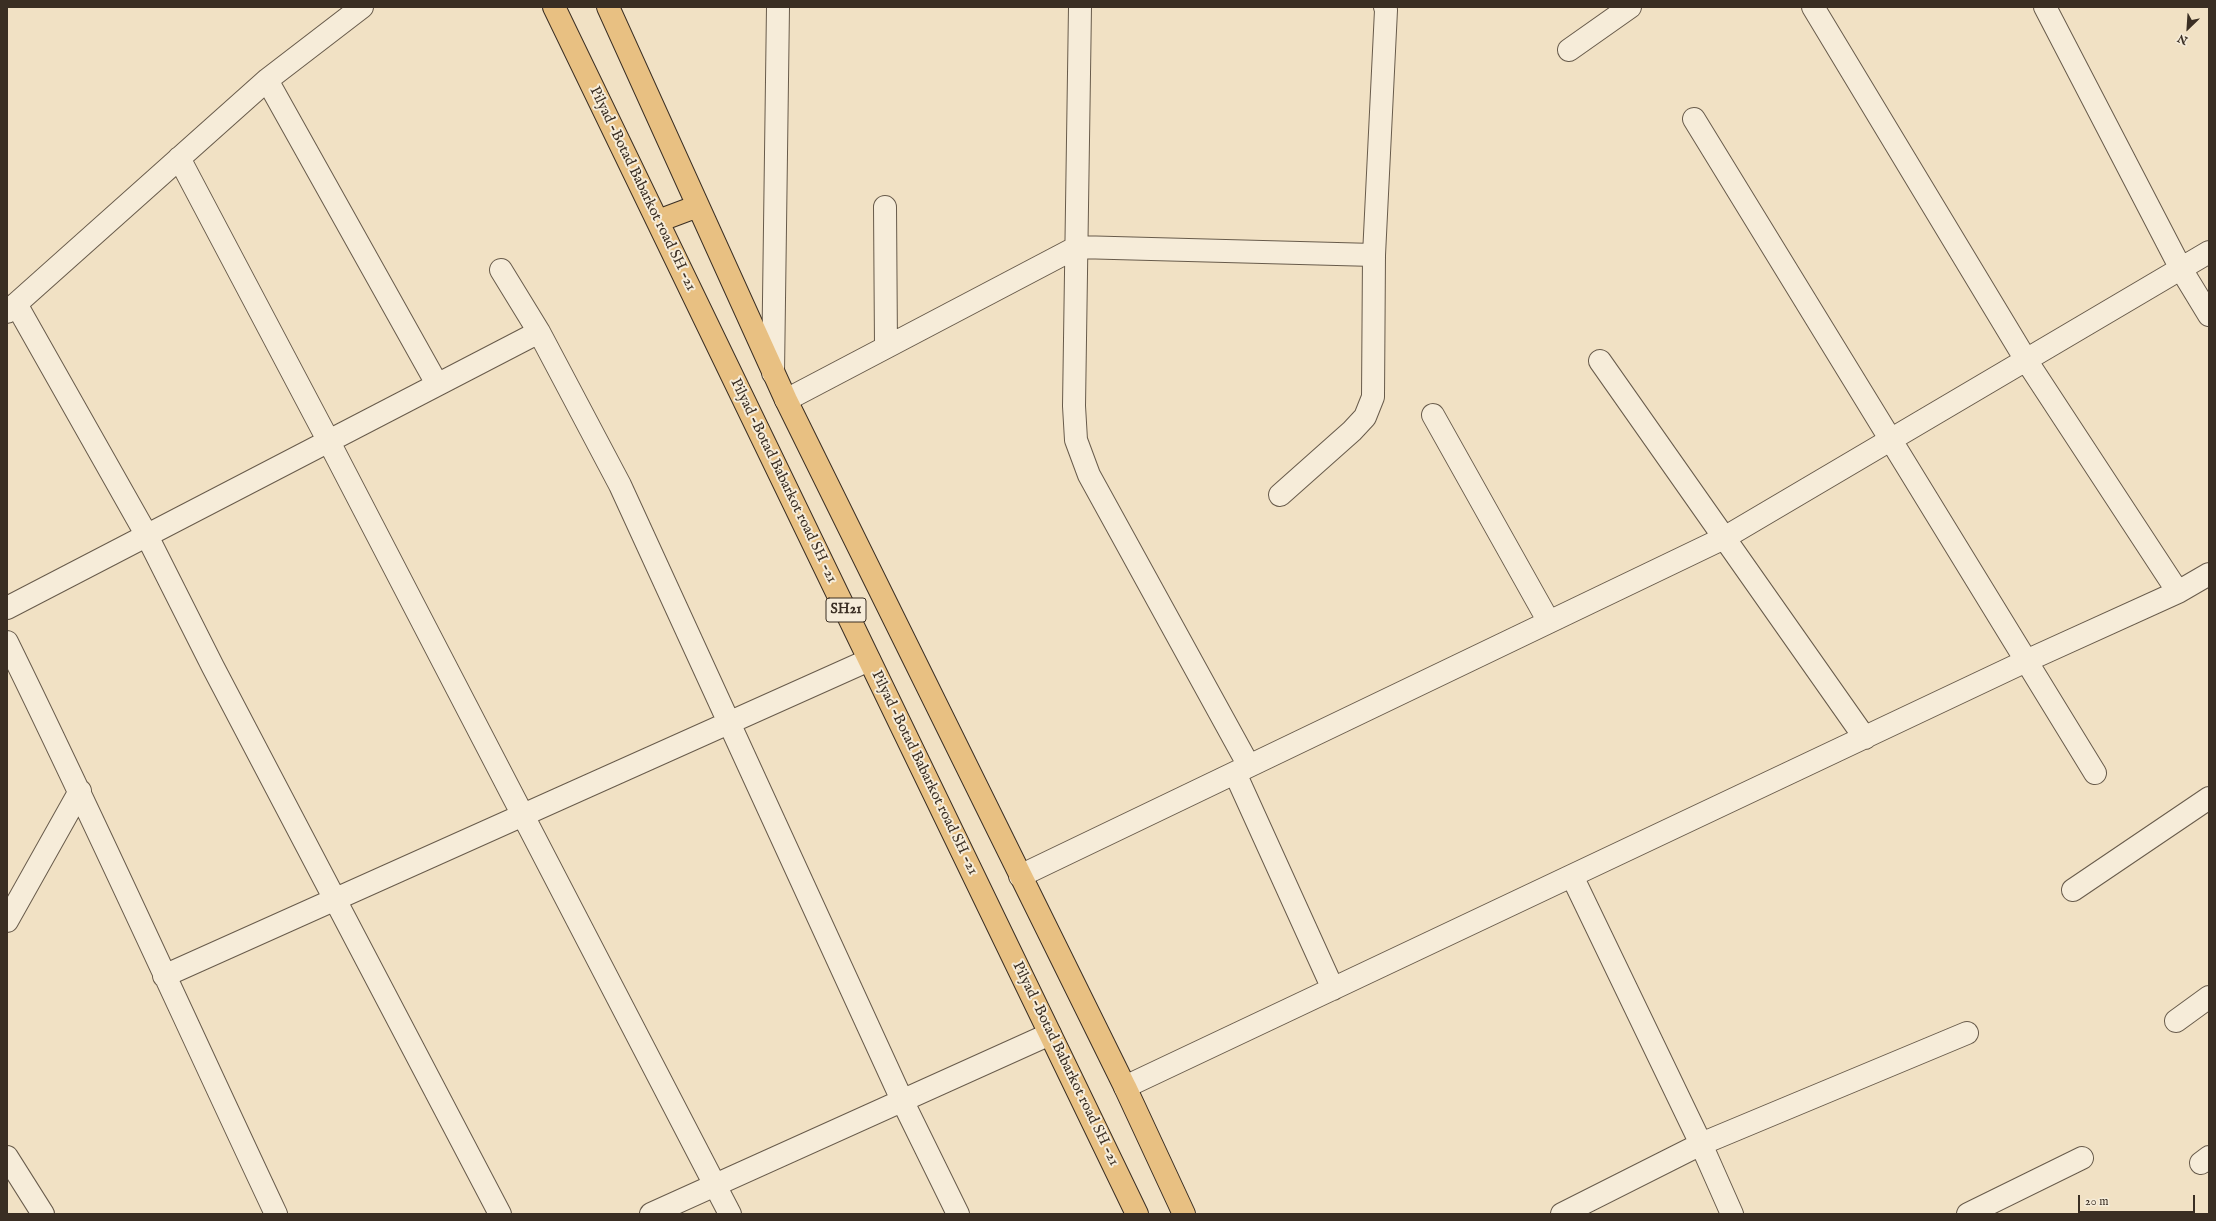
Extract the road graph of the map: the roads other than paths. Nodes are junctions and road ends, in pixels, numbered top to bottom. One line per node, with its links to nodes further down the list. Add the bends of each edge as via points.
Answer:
1 (362, 7): 11 (street)
2 (554, 7): 16 (main road, Pilyad -Botad Babarkot road SH -21 / SH21)
3 (608, 7): 14 (main road, SH21)
4 (778, 7): 28 (street)
5 (1080, 7): 17 (street)
6 (1385, 7): 19 (street)
7 (1630, 7): 10 (street)
8 (1813, 7): 26 (street)
9 (2045, 7): 20 (street)
10 (1569, 50)
11 (267, 80): 13 (street); 29 (street)
12 (1694, 119): 33 (street)
13 (179, 158): 22 (street); 32 (street)
14 (698, 206): 16 (main road); 28 (main road, SH21)
15 (885, 207): 25 (street)
16 (658, 221): 42 (main road, Pilyad -Botad Babarkot road SH -21 / SH21)
17 (1077, 247): 19 (street); 25 (street); 46 (street, via 1074,406 1076,440 1089,475)
18 (2209, 252): 20 (street)
19 (1374, 255): 34 (street, via 1373,397 1365,417 1352,431)
20 (2181, 269): 23 (street); 26 (street)
21 (501, 270): 24 (street)
22 (11, 308): 35 (street)
23 (2209, 314)
24 (539, 332): 29 (street); 44 (street, via 620,485)
25 (886, 347): 30 (street)
26 (2026, 360): 33 (street); 38 (street)
27 (1600, 361): 36 (street)
28 (773, 373): 30 (main road, SH21)
29 (437, 384): 32 (street)
30 (786, 400): 51 (main road, SH21)
31 (1433, 415): 40 (street)
32 (328, 440): 35 (street); 50 (street)
33 (1890, 440): 36 (street); 43 (street)
34 (1280, 495)
35 (146, 534): 39 (street); 54 (street)
36 (1724, 538): 40 (street); 45 (street)
37 (2209, 574): 38 (street)
38 (2178, 592): 43 (street)
39 (7, 608)
40 (1549, 622): 46 (street)
41 (7, 642): 48 (street)
42 (869, 660): 44 (street); 60 (main road, Pilyad -Botad Babarkot road SH -21 / SH21)
43 (2026, 661): 45 (street); 47 (street)
44 (729, 723): 50 (street); 63 (street)
45 (1865, 738): 52 (street)
46 (1242, 770): 51 (street); 57 (street)
47 (2095, 773)
48 (80, 791): 55 (street); 56 (street)
49 (2209, 798): 53 (street)
50 (523, 815): 54 (street); 67 (street)
51 (1020, 876): 62 (main road, SH21)
52 (1572, 876): 57 (street); 64 (street)
53 (2073, 890)
54 (334, 900): 56 (street); 70 (street)
55 (7, 921)
56 (164, 976): 69 (street)
57 (1333, 989): 62 (street)
58 (2209, 997): 59 (street)
59 (2176, 1021)
60 (1050, 1034): 63 (street); 74 (main road, Pilyad -Botad Babarkot road SH -21 / SH21)
61 (1967, 1034): 64 (street)
62 (1125, 1087): 75 (main road, SH21)
63 (902, 1100): 67 (street); 73 (street)
64 (1701, 1144): 76 (street); 77 (street)
65 (7, 1157): 68 (street)
66 (2082, 1158): 78 (street)
67 (715, 1185): 71 (street); 72 (street)
68 (43, 1214)
69 (276, 1214)
70 (500, 1214)
71 (651, 1214)
72 (730, 1214)
73 (958, 1214)
74 (1137, 1214)
75 (1184, 1214)
76 (1562, 1214)
77 (1732, 1214)
78 (1968, 1214)

